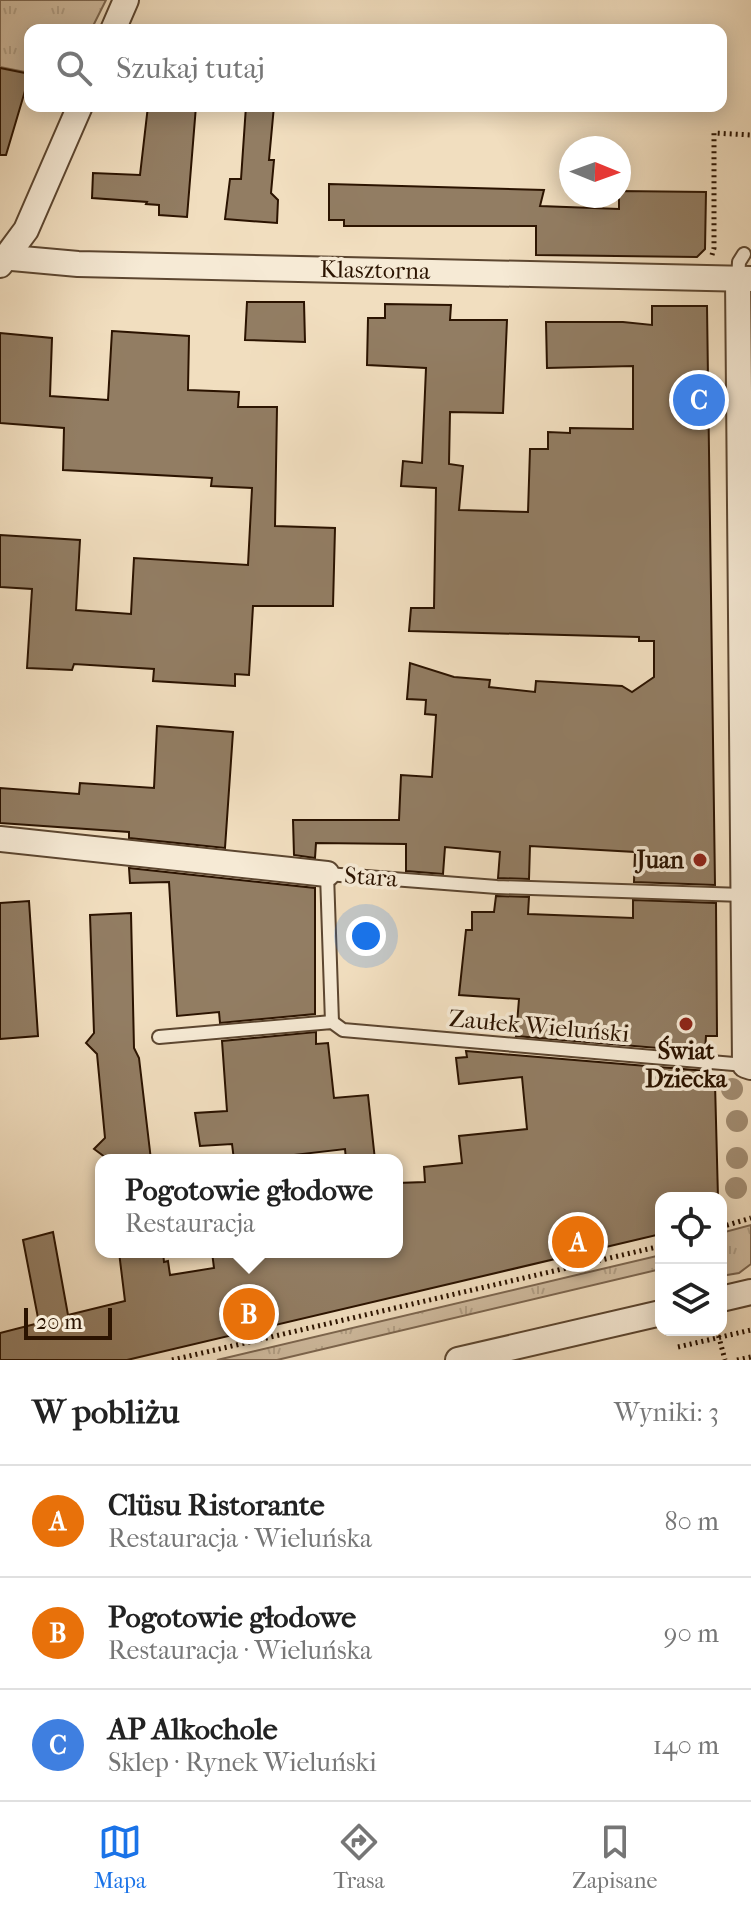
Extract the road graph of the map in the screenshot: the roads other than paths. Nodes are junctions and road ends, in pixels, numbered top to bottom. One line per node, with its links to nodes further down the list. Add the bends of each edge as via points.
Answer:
1 (126, 0): 2 (street)
2 (116, 24)
3 (77, 112): 5 (street, via 26,230)
4 (744, 254): 6 (lane, via 739,262)
5 (2, 259): 6 (street, Klasztorna)
6 (745, 279): 9 (street)
7 (0, 839): 8 (street, Stara)
8 (327, 874): 9 (lane, Stara, via 497,887); 10 (lane)
9 (743, 895): 12 (street)
10 (332, 1022): 11 (lane, Zaułek Wieluński); 12 (lane, Zaułek Wieluński, via 343,1030)
11 (159, 1037)
12 (748, 1066)
13 (751, 1292): 14 (street)
14 (727, 1298)
15 (655, 1314): 16 (street)
16 (458, 1360)

